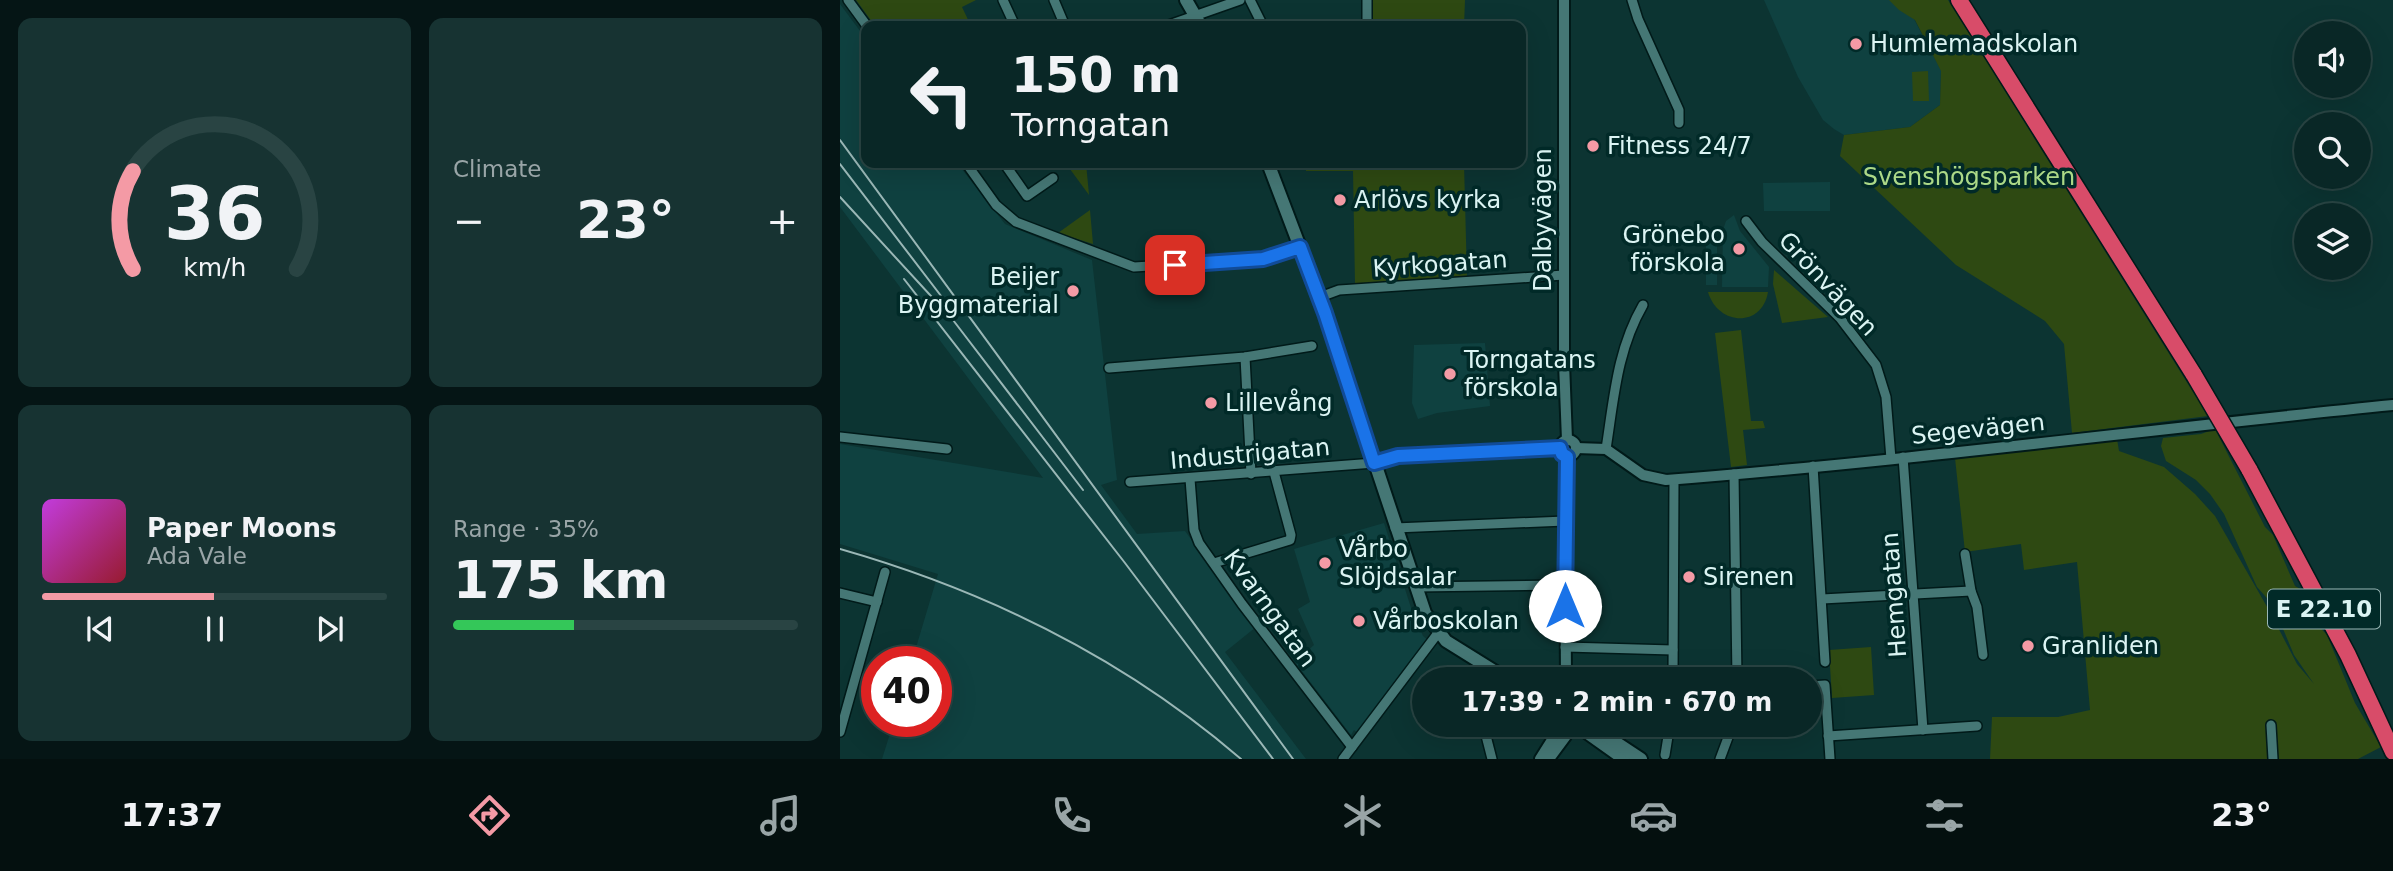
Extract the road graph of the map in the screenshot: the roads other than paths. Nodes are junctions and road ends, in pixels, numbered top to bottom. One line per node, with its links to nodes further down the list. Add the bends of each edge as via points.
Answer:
1 (848, 0): 12 (street)
2 (1003, 0): 13 (street)
3 (1054, 0): 14 (street)
4 (1186, 0): 15 (main road)
5 (1240, 0): 15 (street)
6 (1251, 0): 16 (street)
7 (1367, 0): 17 (street)
8 (1564, 0): 25 (street, Dalbyvägen)
9 (1632, 0): 18 (street, via 1679,110)
10 (1959, 0): 31 (highway, E 22.10)
11 (1971, 0): 31 (highway, E 22.10)
12 (863, 21)
13 (1013, 21)
14 (1063, 21)
15 (1199, 21)
16 (1262, 21)
17 (1367, 21)
18 (1679, 123)
19 (970, 168): 24 (street, via 996,205 1016,222 1134,267 1263,259)
20 (1007, 168): 22 (street, via 1027,196)
21 (1270, 168): 24 (main road)
22 (1053, 177)
23 (1746, 221): 38 (street, Grönvägen, via 1840,318 1876,365 1886,397)
24 (1300, 247): 26 (main road)
25 (1564, 275): 26 (street, Kyrkogatan, via 1339,290); 34 (street, Dalbyvägen)
26 (1320, 297): 39 (main road)
27 (1643, 305): 36 (street, via 1619,363)
28 (1312, 346): 29 (street)
29 (1245, 357): 30 (street); 43 (street)
30 (1109, 369)
31 (2198, 373): 41 (highway, E 22.10)
32 (2393, 405): 37 (street, Segevägen)
33 (840, 437): 35 (street)
34 (1568, 448): 36 (street); 39 (street, Industrigatan, via 1411,455); 48 (street, Dalbyvägen)
35 (947, 449)
36 (1606, 449): 46 (street, Segevägen, via 1643,475)
37 (1903, 457): 38 (street, Segevägen); 57 (street, Hemgatan)
38 (1891, 458): 40 (street, Segevägen)
39 (1374, 463): 42 (street, Industrigatan); 49 (main road)
40 (1813, 466): 44 (street, Segevägen); 58 (street)
41 (2253, 466): 72 (highway, E 22.10, via 2354,644); 84 (highway, E 22.10)
42 (1274, 472): 43 (street, Industrigatan); 51 (street, via 1290,540)
43 (1251, 474): 45 (street, Industrigatan)
44 (1734, 474): 46 (street, Segevägen); 68 (street)
45 (1190, 479): 47 (street, Industrigatan); 51 (street, Kvarngatan, via 1194,530)
46 (1674, 480): 62 (street)
47 (1130, 482)
48 (1565, 521): 49 (street); 53 (street, Dalbyvägen)
49 (1395, 528): 54 (main road)
50 (1965, 554): 55 (street)
51 (1214, 564): 83 (street, Kvarngatan)
52 (886, 572): 59 (street)
53 (1565, 585): 54 (street); 61 (street, Dalbyvägen)
54 (1415, 587): 60 (main road)
55 (1971, 591): 57 (street); 63 (street)
56 (840, 593): 59 (street)
57 (1912, 594): 58 (street); 73 (street, Hemgatan)
58 (1822, 598): 64 (street)
59 (877, 602): 74 (street)
60 (1438, 633): 65 (main road); 83 (street)
61 (1565, 648): 62 (street); 66 (street, Dalbyvägen)
62 (1674, 650): 67 (street)
63 (1983, 654)
64 (1825, 662)
65 (1486, 667)
66 (1566, 667)
67 (1673, 667)
68 (1737, 667)
69 (1822, 685): 75 (street)
70 (2271, 724): 94 (street)
71 (1977, 726): 73 (street)
72 (2393, 727)
73 (1923, 730): 75 (street)
74 (840, 732)
75 (1828, 736): 93 (street)
76 (1486, 737): 87 (street)
77 (1555, 737): 88 (street)
78 (1565, 737): 89 (street)
79 (1593, 737): 90 (main road)
80 (1608, 737): 91 (main road)
81 (1668, 737): 85 (street)
82 (1728, 737): 92 (street)
83 (1352, 747): 86 (street)
84 (2393, 752)
85 (1665, 755)
86 (1343, 759)
87 (1492, 759)
88 (1540, 759)
89 (1549, 759)
90 (1624, 759)
91 (1641, 759)
92 (1720, 759)
93 (1830, 759)
94 (2273, 759)

